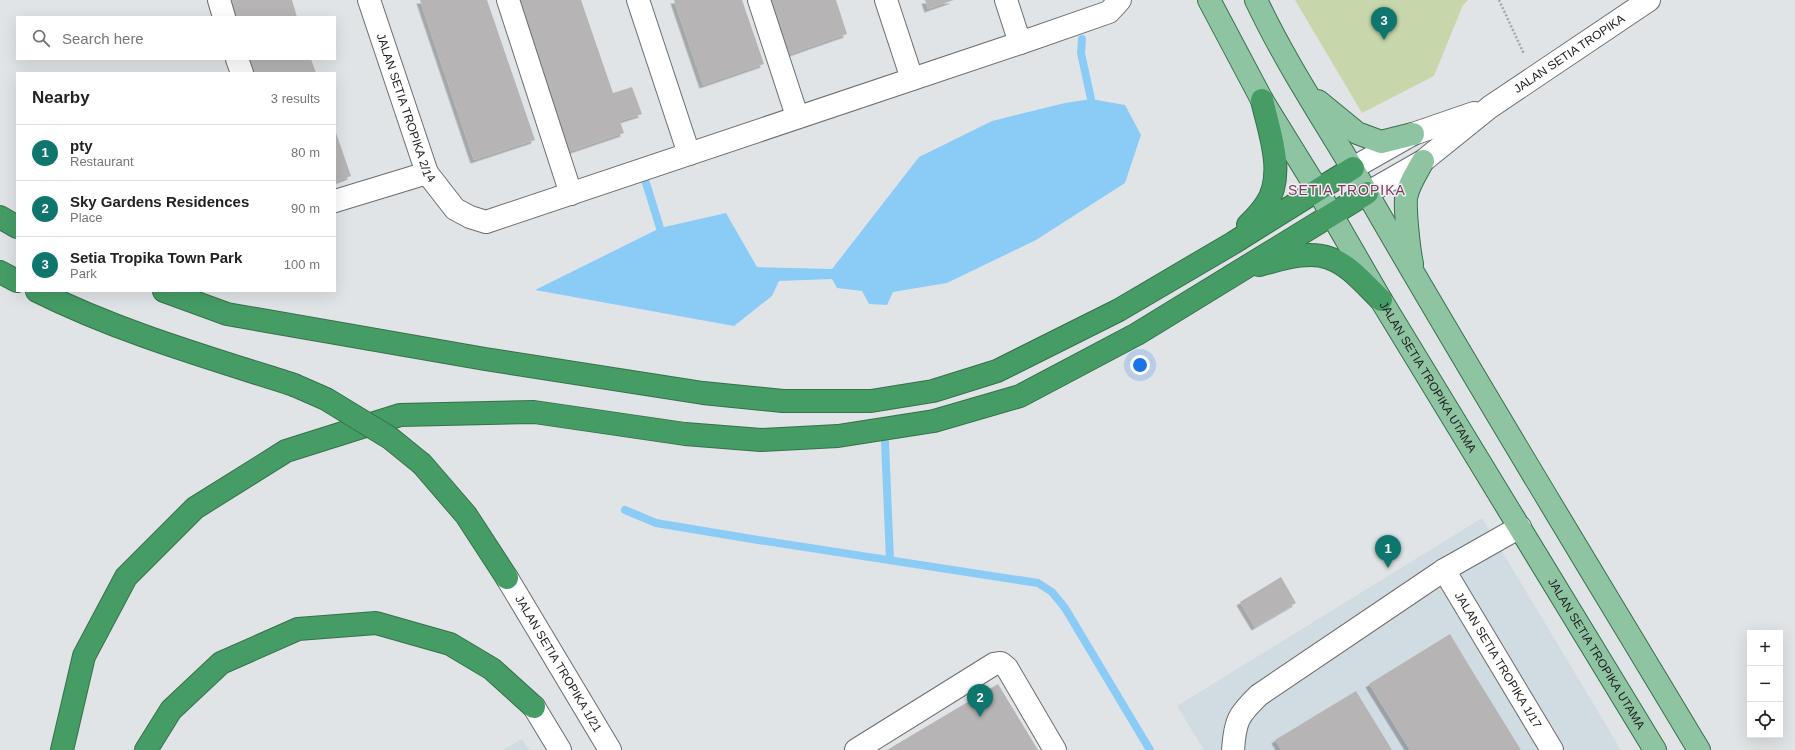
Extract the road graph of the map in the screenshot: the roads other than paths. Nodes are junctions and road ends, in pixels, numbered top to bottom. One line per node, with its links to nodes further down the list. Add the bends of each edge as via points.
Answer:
1 (219, 0): 12 (street)
2 (369, 0): 25 (street, JALAN SETIA TROPIKA 2/14)
3 (508, 0): 28 (street)
4 (638, 0): 22 (street)
5 (759, 0): 20 (street)
6 (886, 0): 16 (street)
7 (1006, 0): 13 (street)
8 (1120, 0): 13 (street, via 1108,12)
9 (1209, 0): 18 (main road, JALAN SETIA TROPIKA UTAMA)
10 (1256, 0): 17 (main road)
11 (1649, 0): 19 (street, JALAN SETIA TROPIKA)
12 (224, 16)
13 (1020, 43): 16 (street)
14 (237, 60): 15 (street)
15 (242, 72)
16 (912, 79): 20 (street)
17 (1304, 90): 21 (main road, via 1357,133 1381,142); 24 (main road)
18 (1262, 100): 26 (main road, JALAN SETIA TROPIKA UTAMA); 33 (highway, via 1275,163 1275,184 1267,204)
19 (1490, 107): 21 (street, JALAN SETIA TROPIKA); 23 (street, JALAN SETIA TROPIKA)
20 (797, 116): 22 (street)
21 (1413, 134): 24 (street, JALAN SETIA TROPIKA)
22 (689, 154): 28 (street)
23 (1424, 161): 27 (street, JALAN SETIA TROPIKA); 37 (main road, via 1411,182 1406,198 1411,258)
24 (1353, 168): 26 (highway); 27 (main road)
25 (427, 173): 28 (street, JALAN SETIA TROPIKA 2/14, via 455,209 486,222); 29 (street)
26 (1317, 190): 30 (main road, JALAN SETIA TROPIKA UTAMA); 33 (highway)
27 (1367, 193): 30 (highway); 37 (main road)
28 (571, 194)
29 (336, 201)
30 (1332, 215): 34 (highway); 40 (main road, JALAN SETIA TROPIKA UTAMA)
31 (0, 217): 32 (highway)
32 (16, 226)
33 (1233, 243): 39 (highway, via 1119,310 997,371 933,391 871,401 783,401 703,393 227,314)
34 (1242, 269): 40 (highway, via 1306,255 1328,257 1346,267); 45 (highway, via 1137,334 1020,396 934,421 838,436 761,440 685,434 534,412 400,415 286,451 195,508 126,577 84,656)
35 (0, 272): 36 (highway)
36 (16, 280)
37 (1417, 281): 54 (main road)
38 (39, 292): 43 (highway, bridge, via 151,339 294,385 326,399 390,438 422,464 466,515)
39 (167, 292)
40 (1381, 300): 41 (main road, JALAN SETIA TROPIKA UTAMA)
41 (1520, 526): 42 (street); 53 (main road, JALAN SETIA TROPIKA UTAMA)
42 (1444, 570): 51 (street, via 1259,695 1243,710 1235,727); 52 (street, JALAN SETIA TROPIKA 1/17)
43 (507, 578): 48 (street, JALAN SETIA TROPIKA 1/21)
44 (534, 707): 46 (highway, via 492,669 450,644 376,622 298,629 221,663 171,710); 47 (street)
45 (62, 750)
46 (146, 750)
47 (560, 750)
48 (610, 750)
49 (856, 750): 50 (street, via 994,664 1000,663 1007,668)
50 (1055, 750)
51 (1233, 750)
52 (1552, 750)
53 (1655, 750)
54 (1699, 750)

